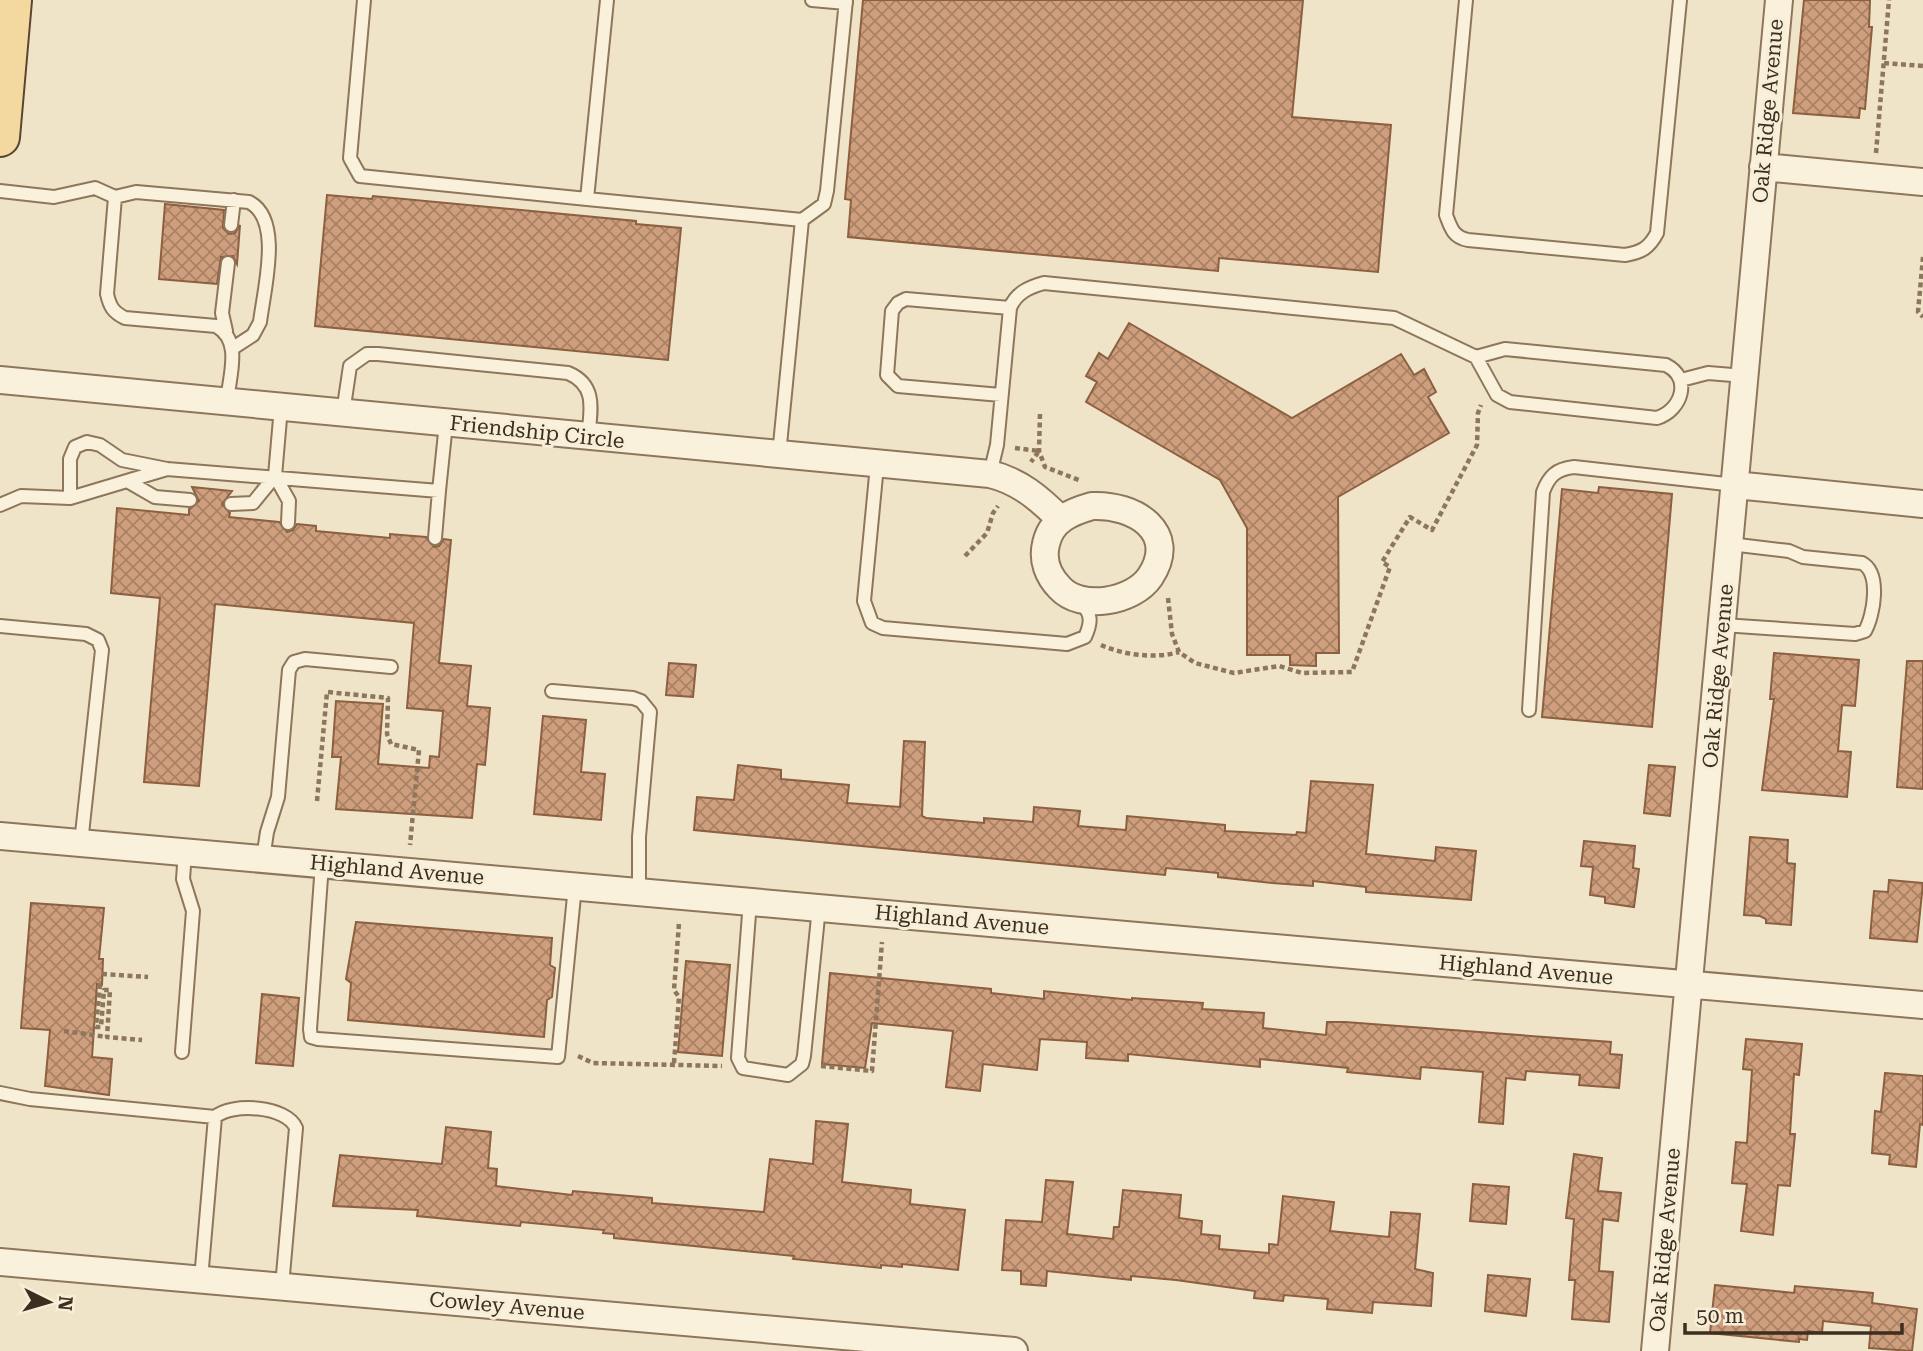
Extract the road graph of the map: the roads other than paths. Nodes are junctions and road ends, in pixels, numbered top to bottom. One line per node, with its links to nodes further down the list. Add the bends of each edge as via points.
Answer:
1 (12, 0): 9 (main road)
2 (363, 0): 14 (lane, via 351,158 360,176)
3 (607, 0): 14 (lane)
4 (813, 0): 8 (lane)
5 (1466, 0): 6 (lane, via 1446,215 1451,228 1458,238 1468,240 1625,255 1641,252 1657,233)
6 (1680, 0)
7 (1779, 0): 10 (street, Oak Ridge Avenue)
8 (846, 1): 16 (lane, via 827,191 824,204)
9 (0, 137)
10 (1763, 167): 11 (street); 23 (street, Oak Ridge Avenue)
11 (1923, 182)
12 (0, 191): 13 (lane, via 54,197 95,188)
13 (115, 197): 15 (lane, via 135,192); 20 (lane, via 107,294 115,313)
14 (587, 199): 16 (lane)
15 (233, 201): 17 (lane); 21 (lane, via 259,207 270,230 260,322 253,335)
16 (802, 220): 32 (lane)
17 (231, 225)
18 (228, 263): 20 (lane, via 222,313)
19 (1010, 308): 22 (lane, via 1021,293 1044,283 1296,307 1394,318); 26 (lane); 26 (lane, via 906,299 892,311 887,375 891,381 898,386)
20 (226, 331): 21 (lane)
21 (233, 348): 27 (lane)
22 (1476, 357): 25 (lane, via 1504,349 1666,365 1676,370); 25 (lane, via 1497,395 1510,402 1657,418 1674,410 1680,401)
23 (1745, 376): 25 (lane, via 1708,373); 38 (street, Oak Ridge Avenue)
24 (0, 380): 27 (street, Friendship Circle)
25 (1681, 380)
26 (1001, 395): 35 (lane)
27 (227, 402): 28 (street, Friendship Circle)
28 (281, 407): 29 (street, Friendship Circle); 36 (lane)
29 (343, 413): 30 (street, Friendship Circle); 31 (lane, via 350,366 367,354 378,354 568,373 580,378 589,390)
30 (446, 423): 31 (street, Friendship Circle); 39 (lane)
31 (588, 437): 32 (street, Friendship Circle)
32 (779, 455): 33 (street, Friendship Circle)
33 (877, 465): 35 (street, Friendship Circle); 49 (lane, via 864,601 872,624 1067,644 1085,638 1091,619)
34 (167, 469): 36 (lane); 37 (lane); 40 (lane, via 122,460 94,442 81,444 69,459)
35 (990, 474): 45 (street, Friendship Circle, via 1038,497)
36 (275, 476): 39 (lane); 42 (lane, via 253,503); 46 (lane, via 289,501)
37 (130, 482): 40 (lane); 41 (lane, via 155,496)
38 (1735, 485): 43 (street); 48 (street, Oak Ridge Avenue); 54 (lane, via 1574,467 1561,469 1548,479 1543,492)
39 (439, 491): 47 (lane)
40 (70, 498): 44 (lane, via 21,496)
41 (190, 500)
42 (231, 504)
43 (1923, 504)
44 (0, 505)
45 (1060, 519): 49 (street, via 1049,531 1045,563 1058,587); 49 (street, via 1092,506 1122,507 1147,522 1156,541 1157,565 1138,588 1105,601)
46 (288, 523)
47 (435, 538)
48 (1730, 544): 50 (street, Oak Ridge Avenue); 50 (lane, via 1870,567 1874,576 1870,623 1855,634)
49 (1079, 602)
50 (1723, 625): 64 (street, Oak Ridge Avenue)
51 (0, 626): 56 (lane, via 86,634 98,640 102,650)
52 (391, 667): 58 (lane, via 305,659 294,662 289,670 278,797)
53 (552, 691): 61 (lane, via 633,698 650,712)
54 (1529, 710)
55 (0, 836): 56 (street, Highland Avenue)
56 (81, 843): 57 (street, Highland Avenue)
57 (185, 852): 58 (street, Highland Avenue); 66 (lane, via 183,878 193,911)
58 (264, 859): 59 (street, Highland Avenue)
59 (322, 864): 60 (street, Highland Avenue); 60 (lane, via 311,1037 551,1058 558,1057 561,1050)
60 (575, 886): 61 (street, Highland Avenue)
61 (639, 891): 62 (street, Highland Avenue)
62 (750, 901): 63 (street, Highland Avenue); 63 (lane, via 738,1058 743,1068 788,1074 802,1064)
63 (819, 907): 64 (street, Highland Avenue)
64 (1689, 984): 65 (street, Highland Avenue); 73 (street, Oak Ridge Avenue)
65 (1923, 1005)
66 (182, 1052)
67 (0, 1093): 68 (lane)
68 (215, 1117): 70 (lane); 71 (lane, via 233,1108 282,1113 296,1128)
69 (0, 1262): 70 (street, Cowley Avenue)
70 (201, 1279): 71 (street, Cowley Avenue)
71 (282, 1286): 72 (street, Cowley Avenue)
72 (1014, 1351)
73 (1656, 1351)

